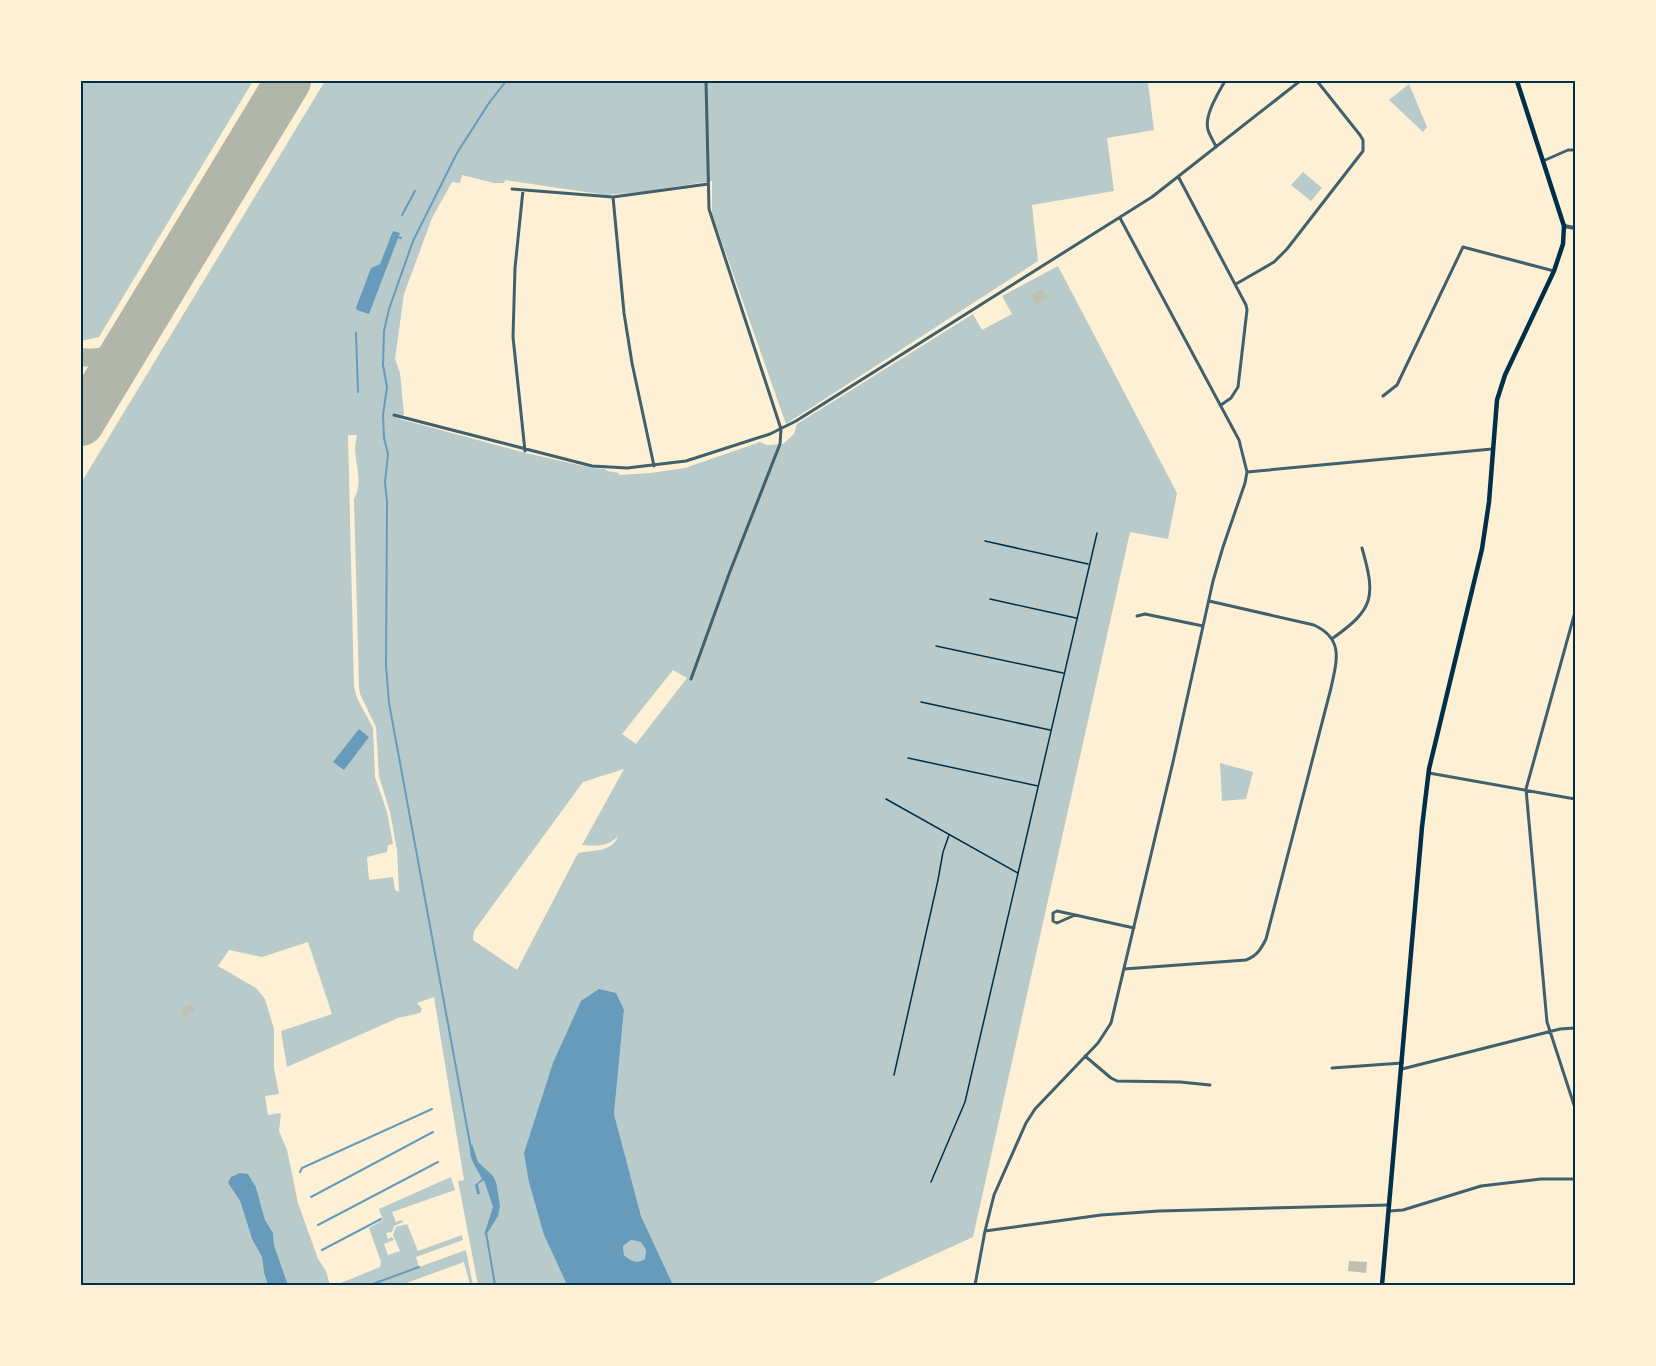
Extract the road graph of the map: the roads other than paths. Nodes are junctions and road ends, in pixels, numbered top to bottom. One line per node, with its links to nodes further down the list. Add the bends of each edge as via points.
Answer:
1 (706, 81): 10 (street)
2 (1225, 81): 6 (street, via 1207,123)
3 (1300, 81): 6 (street)
4 (1317, 81): 18 (street, via 1360,135 1363,151 1287,249 1274,262)
5 (1517, 81): 8 (main road)
6 (1216, 147): 9 (street)
7 (1575, 150): 8 (street)
8 (1544, 161): 15 (main road)
9 (1179, 177): 14 (street); 18 (street)
10 (708, 184): 13 (street); 22 (street, via 711,216)
11 (512, 189): 12 (street)
12 (523, 190): 13 (street); 24 (street, via 513,337)
13 (613, 197): 25 (street, via 629,343)
14 (1120, 218): 20 (street); 22 (street)
15 (1564, 226): 16 (street); 17 (main road)
16 (1575, 228)
17 (1554, 271): 19 (street, via 1463,247 1397,385); 23 (main road, via 1505,375 1497,400)
18 (1236, 284): 20 (street, via 1247,310 1240,376 1235,394)
19 (1383, 396)
20 (1221, 405): 26 (street, via 1239,440)
21 (394, 415): 24 (street)
22 (781, 429): 25 (street, via 686,461); 33 (street, via 780,444)
23 (1492, 449): 26 (street); 34 (main road, via 1482,549)
24 (525, 451): 25 (street, via 592,466)
25 (654, 466)
26 (1246, 472): 28 (street, via 1242,498 1223,547)
27 (1362, 548): 32 (street, via 1369,570 1369,600 1355,622)
28 (1209, 601): 31 (street); 32 (street, via 1314,625)
29 (1575, 612): 35 (street)
30 (1137, 616): 31 (street, via 1145,614)
31 (1203, 626): 38 (street)
32 (1333, 638): 39 (street, via 1337,659 1331,688 1262,948 1246,960)
33 (692, 679)
34 (1428, 772): 35 (street); 43 (main road)
35 (1526, 789): 36 (street); 41 (street)
36 (1575, 799)
37 (1075, 915): 37 (street, via 1057,910 1051,917 1057,922); 38 (street)
38 (1134, 928): 39 (street)
39 (1124, 969): 42 (street, via 1111,1023)
40 (1575, 1029): 41 (street)
41 (1550, 1032): 45 (street); 47 (street)
42 (1085, 1056): 46 (street, via 1118,1081); 50 (street, via 1026,1123 994,1195)
43 (1402, 1062): 44 (street); 45 (main road)
44 (1332, 1068)
45 (1401, 1070): 49 (main road)
46 (1210, 1085)
47 (1575, 1108)
48 (1575, 1179): 49 (street, via 1480,1186 1403,1210)
49 (1389, 1208): 50 (street, via 1159,1211); 52 (main road)
50 (984, 1231): 51 (street)
51 (975, 1285)
52 (1382, 1285)

